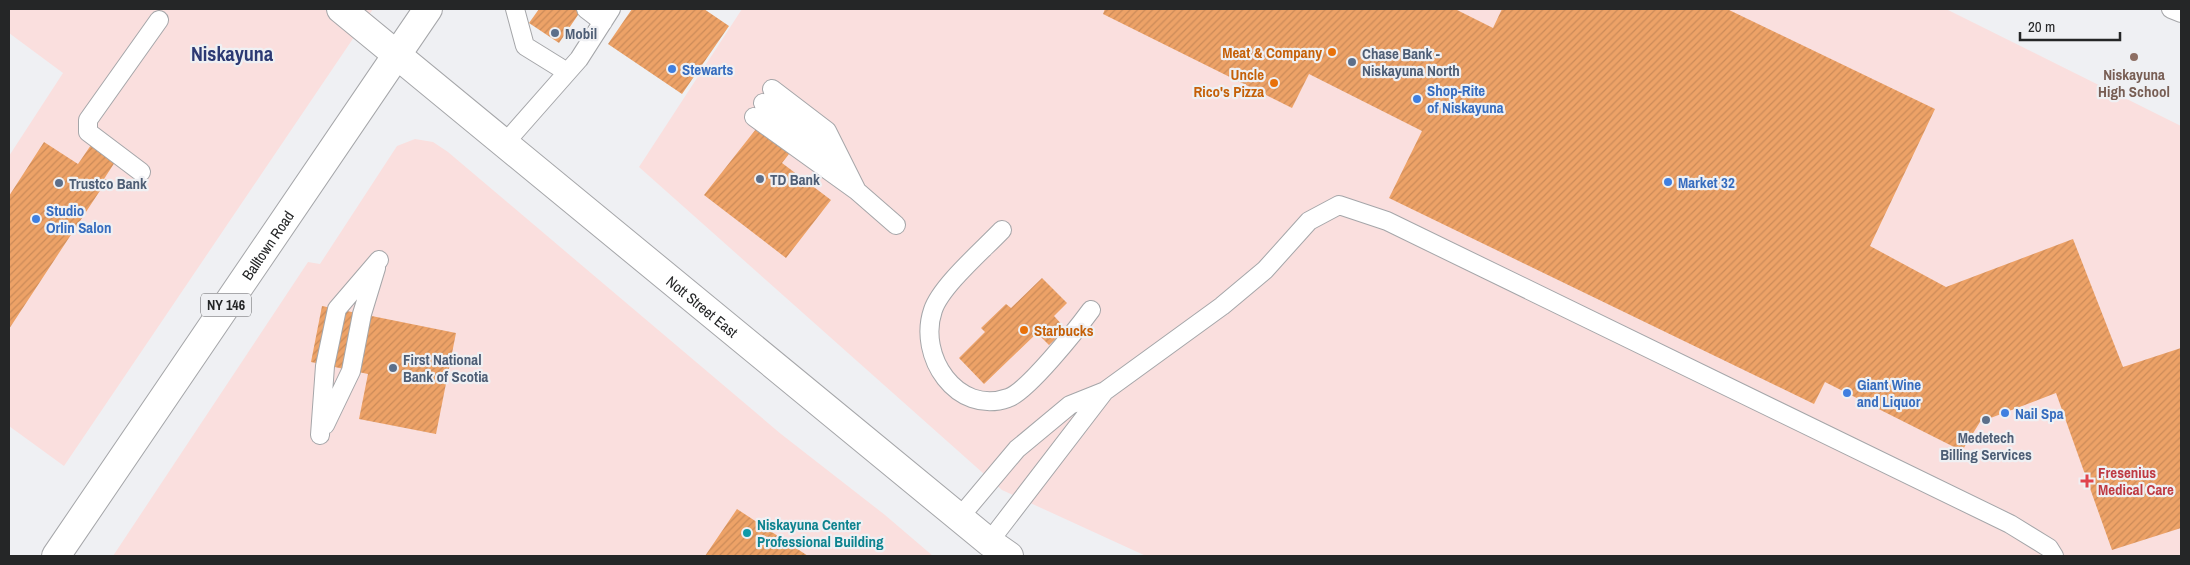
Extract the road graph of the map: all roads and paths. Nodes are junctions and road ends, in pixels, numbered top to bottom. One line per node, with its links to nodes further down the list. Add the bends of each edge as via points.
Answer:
1 (341, 9): 9 (street, Nott Street East)
2 (428, 9): 9 (street, Balltown Road / NY 146)
3 (515, 9): 10 (lane, via 525,46)
4 (586, 9): 7 (lane)
5 (2171, 9): 6 (lane)
6 (2181, 13)
7 (607, 15): 10 (lane)
8 (159, 20): 12 (lane, via 88,120 88,132)
9 (397, 54): 11 (street, Nott Street East); 21 (street, Balltown Road / NY 146)
10 (567, 72): 11 (lane)
11 (505, 143): 19 (street, Nott Street East)
12 (142, 172)
13 (857, 192): 13 (lane, via 763,103 827,131); 14 (lane)
14 (896, 225)
15 (1002, 230): 16 (lane, via 946,289 933,309 927,334 933,359 962,396 988,402 1010,398 1029,383)
16 (1091, 310)
17 (1105, 391): 19 (lane, via 1070,405 1017,449); 20 (lane); 22 (lane, via 1222,306 1265,270 1308,221 1339,205 1387,221 2002,520 2049,548)
18 (320, 435): 18 (lane, via 325,366 337,309 379,260 362,314 351,371)
19 (959, 518): 20 (street, Nott Street East)
20 (999, 549)
21 (56, 556)
22 (2054, 556)

